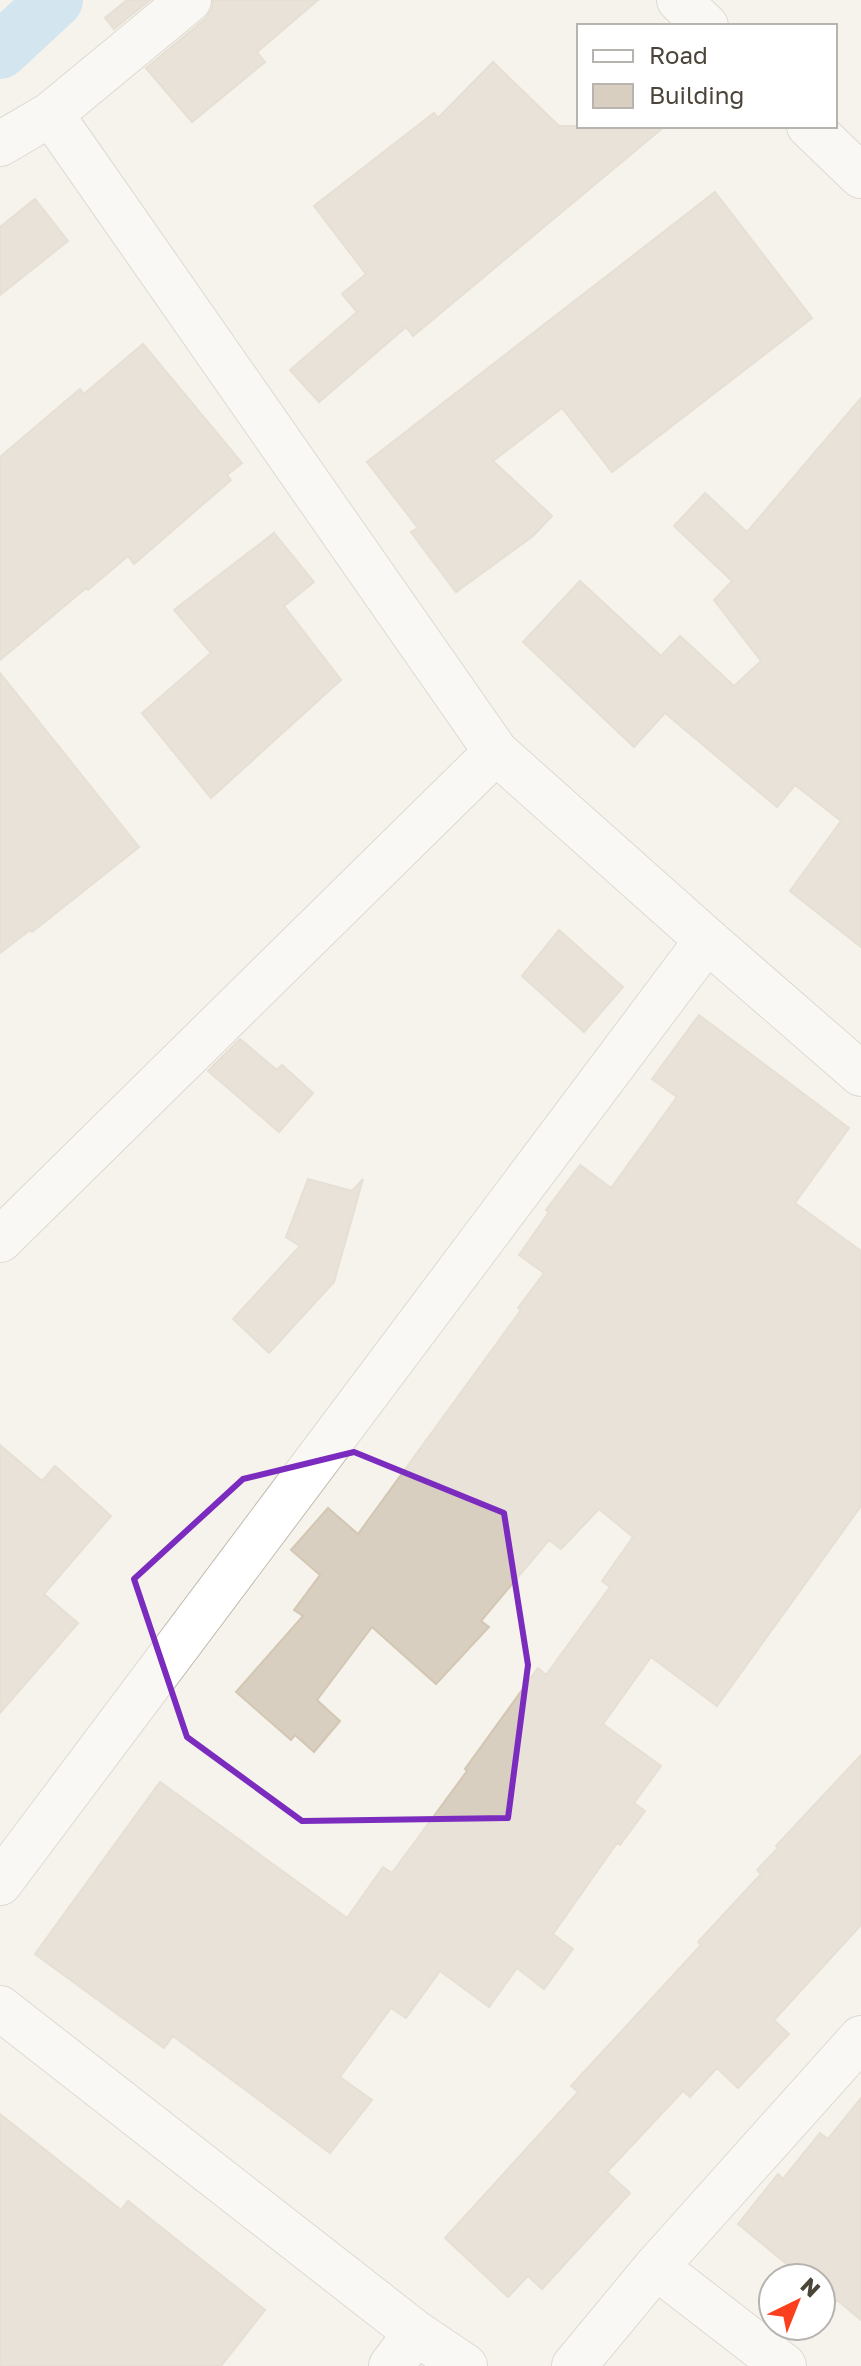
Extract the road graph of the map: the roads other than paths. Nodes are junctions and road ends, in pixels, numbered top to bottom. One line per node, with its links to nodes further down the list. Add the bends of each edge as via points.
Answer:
1 (189, 0): 4 (street)
2 (679, 0): 3 (street)
3 (704, 24)
4 (51, 114): 6 (street); 8 (street)
5 (811, 128): 7 (street)
6 (0, 144)
7 (861, 176)
8 (496, 752): 9 (street); 11 (street)
9 (707, 940): 10 (street); 12 (street)
10 (861, 1074)
11 (0, 1240)
12 (0, 1883)
13 (0, 2008): 16 (street)
14 (861, 2038): 15 (street)
15 (656, 2267): 18 (street); 19 (street)
16 (404, 2350): 17 (street)
17 (465, 2366)
18 (574, 2366)
19 (784, 2366)

